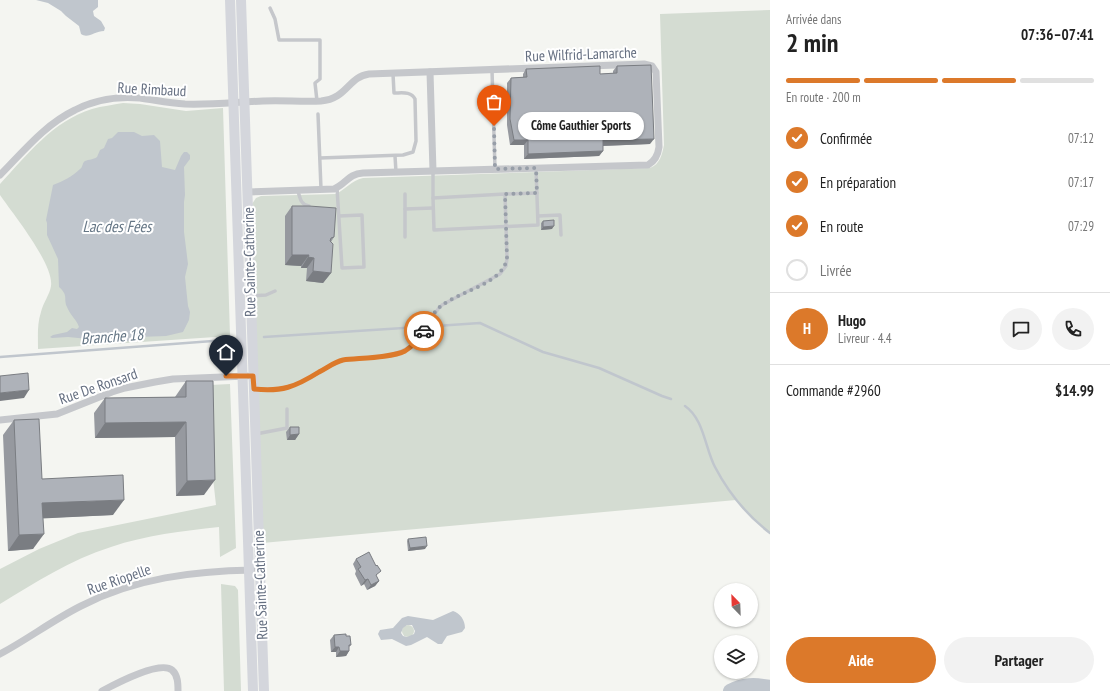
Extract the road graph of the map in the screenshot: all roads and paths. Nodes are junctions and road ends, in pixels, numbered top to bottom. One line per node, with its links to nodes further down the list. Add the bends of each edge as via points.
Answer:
1 (230, 0): 8 (street, Rue Sainte-Catherine)
2 (241, 0): 9 (street, Rue Sainte-Catherine)
3 (270, 8): 7 (lane, via 279,40 320,40 320,79 315,83)
4 (492, 70): 5 (street, Rue Wilfrid-Lamarche); 13 (street, Rue Wilfrid-Lamarche, via 647,64 656,72 659,147 657,156 650,163 644,166); 14 (lane)
5 (430, 72): 6 (street, Rue Wilfrid-Lamarche); 15 (street)
6 (393, 73): 7 (street, Rue Wilfrid-Lamarche, via 363,75 333,99); 11 (lane, via 394,93 409,93 415,99 415,148 411,154)
7 (317, 101): 9 (street, Rue Wilfrid-Lamarche)
8 (233, 102): 9 (street, Rue Wilfrid-Lamarche); 17 (street, Rue Rimbaud, via 185,104 139,98 100,101 77,109 56,121); 38 (street, Rue Sainte-Catherine)
9 (245, 102): 21 (street, Rue Sainte-Catherine)
10 (318, 114): 12 (lane)
11 (395, 156): 12 (lane); 16 (lane)
12 (320, 158): 19 (lane)
13 (536, 168): 14 (street, Rue Wilfrid-Lamarche); 22 (lane)
14 (495, 169): 15 (street, Rue Wilfrid-Lamarche)
15 (433, 171): 16 (street, Rue Wilfrid-Lamarche); 25 (lane)
16 (396, 172): 18 (street, Rue Wilfrid-Lamarche, via 355,174)
17 (0, 175)
18 (337, 188): 19 (street); 29 (lane)
19 (321, 190): 20 (street)
20 (298, 191): 21 (street); 26 (lane, via 304,205)
21 (248, 192): 37 (street, Rue Sainte-Catherine)
22 (537, 193): 24 (lane); 30 (lane)
23 (405, 194): 28 (lane)
24 (505, 194): 25 (lane); 31 (lane)
25 (433, 198): 27 (lane)
26 (316, 207)
27 (433, 208): 28 (lane); 31 (lane, via 434,230)
28 (405, 209): 33 (lane)
29 (339, 216): 35 (lane); 35 (lane, via 362,215 364,267 342,268)
30 (538, 216): 31 (lane, via 538,226); 32 (lane, via 560,215)
31 (506, 227): 40 (lane, via 506,266 500,274 442,305 420,337 404,351 343,360 286,388)
32 (561, 235)
33 (405, 237)
34 (336, 250): 35 (lane)
35 (341, 250)
36 (275, 291): 37 (lane, via 266,295)
37 (250, 296): 39 (street, Rue Sainte-Catherine)
38 (242, 376): 39 (street, Rue De Ronsard); 42 (street, Rue De Ronsard, via 154,382 112,392 57,414); 45 (street, Rue Sainte-Catherine)
39 (253, 376): 40 (street, Rue Sainte-Catherine)
40 (254, 389): 43 (street, Rue Sainte-Catherine)
41 (287, 409): 43 (lane, via 287,428)
42 (0, 420)
43 (255, 435): 44 (street, Rue Sainte-Catherine)
44 (260, 569): 45 (street, Rue Riopelle); 50 (street, Rue Sainte-Catherine)
45 (248, 570): 46 (street, Rue Riopelle, via 175,575 113,592 68,612); 49 (street, Rue Sainte-Catherine)
46 (0, 654)
47 (102, 691): 48 (street, via 137,675 164,667 174,673)
48 (178, 691)
49 (253, 691)
50 (264, 691)

